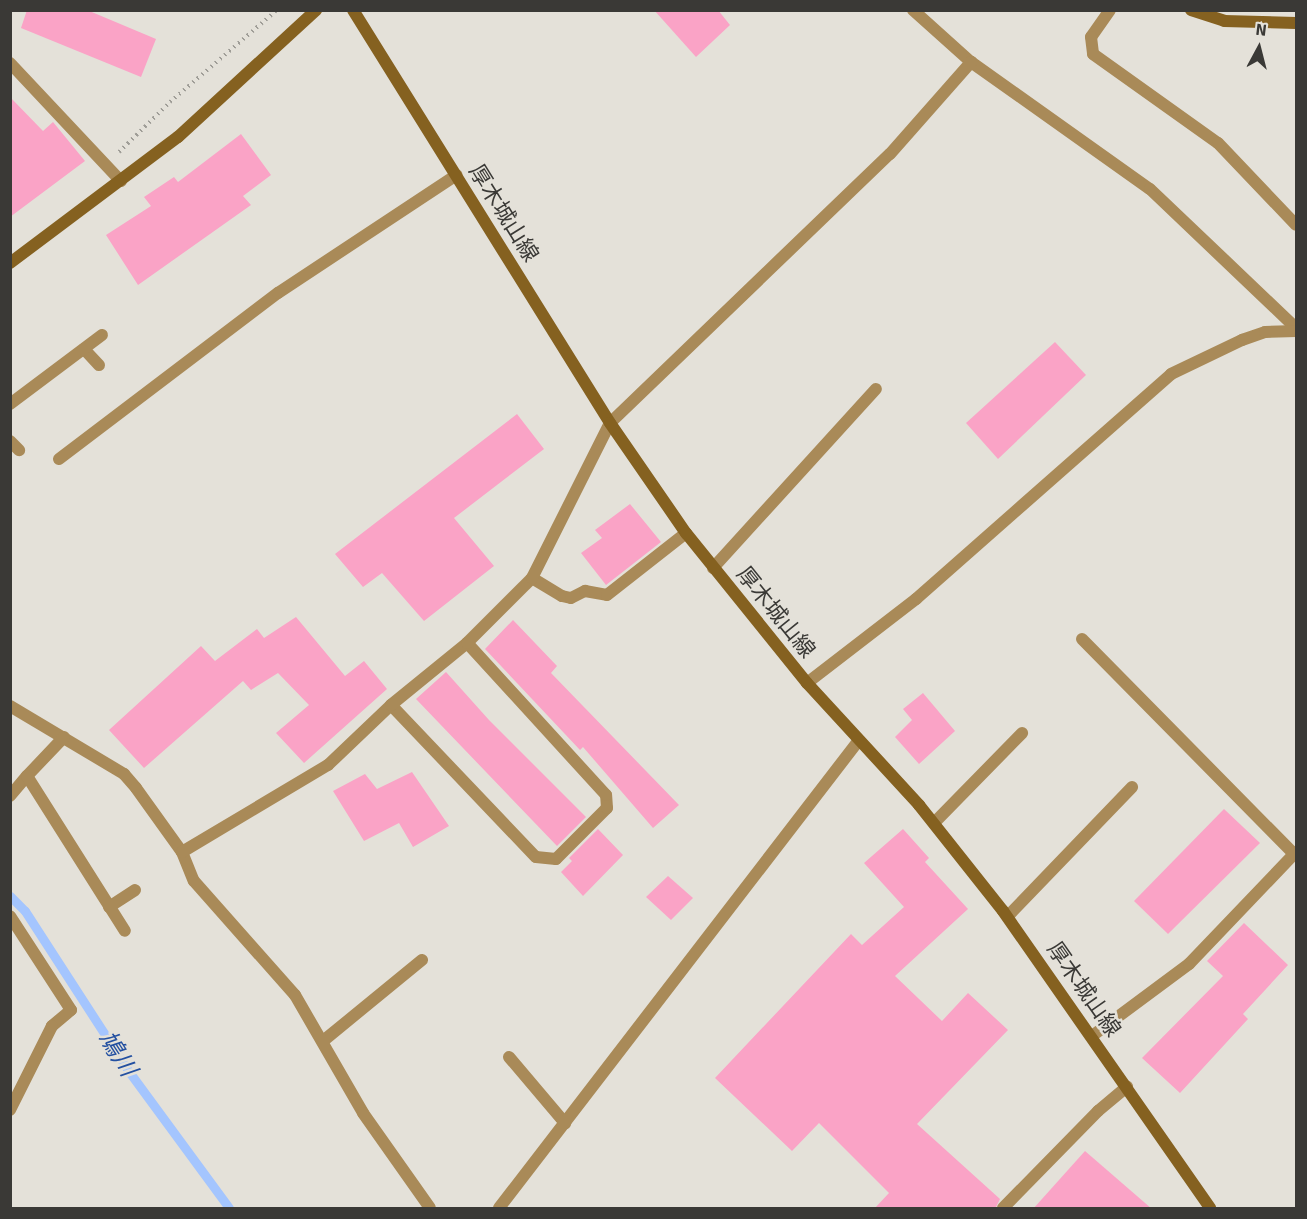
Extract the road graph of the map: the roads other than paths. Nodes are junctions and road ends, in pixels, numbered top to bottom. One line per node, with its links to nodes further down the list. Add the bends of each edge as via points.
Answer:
1 (316, 10): 10 (main road, via 178,137)
2 (353, 10): 9 (main road, 厚木城山線)
3 (912, 10): 7 (street)
4 (1110, 10): 11 (street, via 1091,37 1093,54 1218,143)
5 (1191, 10): 6 (main road, via 1224,21)
6 (1296, 23)
7 (971, 62): 13 (street, via 1150,189); 19 (street, via 890,154)
8 (10, 63): 10 (street)
9 (456, 175): 19 (main road, 厚木城山線); 20 (street, via 278,293)
10 (120, 181): 12 (main road)
11 (1296, 225)
12 (10, 263)
13 (1296, 329): 26 (street, via 1242,339 1171,374 916,599)
14 (102, 335): 15 (street)
15 (84, 348): 16 (street); 18 (street)
16 (99, 366)
17 (876, 389): 22 (street)
18 (10, 404)
19 (610, 423): 21 (main road, 厚木城山線); 23 (street)
20 (60, 459)
21 (687, 533): 22 (main road, 厚木城山線); 23 (street, via 608,595 585,591 572,598 562,596)
22 (713, 568): 26 (main road, 厚木城山線)
23 (532, 578): 25 (street)
24 (1082, 639): 37 (street)
25 (467, 643): 27 (street); 27 (street, via 606,795 607,808 556,859 536,857 491,815)
26 (807, 683): 31 (main road, 厚木城山線)
27 (391, 705): 36 (street, via 327,765)
28 (10, 706): 30 (street)
29 (1022, 733): 35 (street)
30 (64, 737): 32 (street); 36 (street, via 123,774)
31 (859, 740): 35 (main road, 厚木城山線); 49 (street)
32 (27, 776): 34 (street); 39 (street)
33 (1132, 787): 41 (street)
34 (10, 796)
35 (934, 823): 41 (main road, 厚木城山線)
36 (182, 852): 45 (street, via 194,881 294,995)
37 (1295, 853): 44 (street, via 1189,964)
38 (135, 890): 39 (street)
39 (109, 907): 42 (street)
40 (10, 916): 48 (street, via 71,1010 52,1026)
41 (1008, 916): 44 (main road, 厚木城山線)
42 (125, 931)
43 (422, 960): 45 (street)
44 (1092, 1036): 47 (main road, 厚木城山線)
45 (323, 1041): 50 (street, via 363,1113)
46 (510, 1057): 49 (street)
47 (1127, 1087): 52 (street, via 1092,1117); 53 (main road, 厚木城山線)
48 (10, 1110)
49 (566, 1123): 51 (street)
50 (430, 1209)
51 (499, 1209)
52 (1003, 1209)
53 (1210, 1209)

